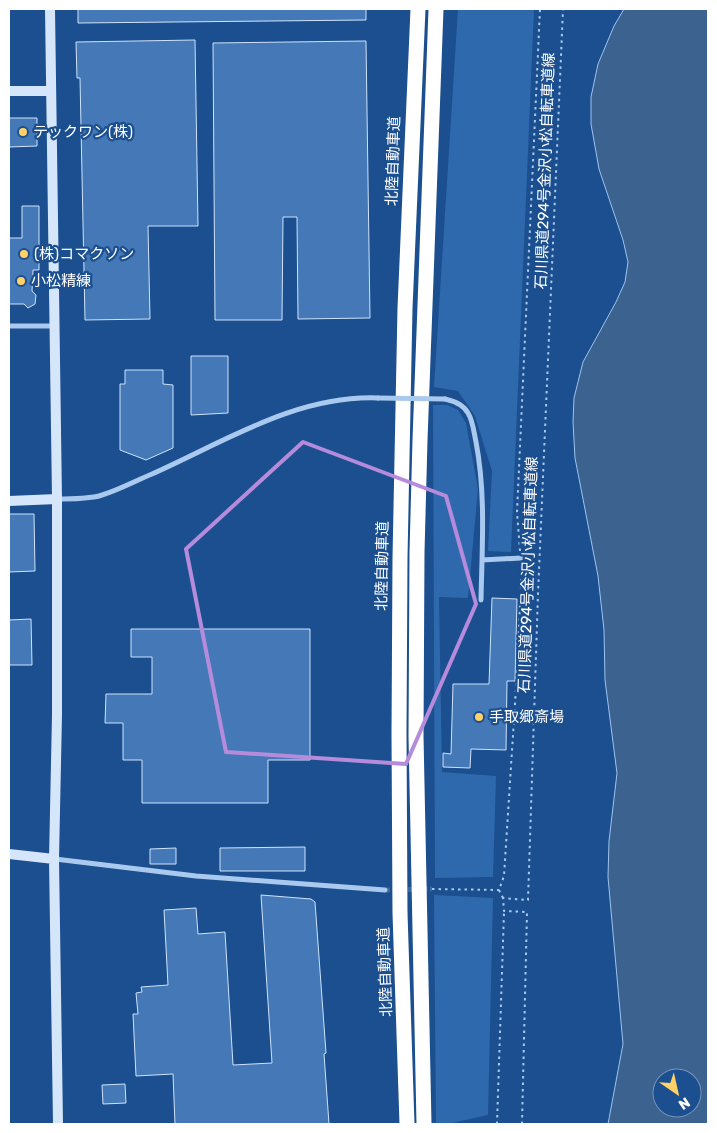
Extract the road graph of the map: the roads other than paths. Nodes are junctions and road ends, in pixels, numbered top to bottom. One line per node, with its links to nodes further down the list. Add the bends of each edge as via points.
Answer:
1 (50, 9): 5 (street)
2 (418, 9): 17 (highway, 北陸自動車道, via 405,308 398,733)
3 (436, 9): 18 (highway, via 417,562 417,785)
4 (9, 91): 5 (street)
5 (51, 91): 7 (street)
6 (9, 326): 7 (street)
7 (54, 326): 8 (street)
8 (57, 499): 9 (street); 11 (street, bridge, via 100,496 259,424 332,401 364,397 446,399 457,402 467,412 472,427 483,490); 14 (street)
9 (9, 501)
10 (521, 558): 11 (street)
11 (482, 560): 12 (street)
12 (481, 600)
13 (9, 854): 14 (street)
14 (54, 859): 15 (street, via 196,876); 16 (street)
15 (385, 890)
16 (58, 1124)
17 (407, 1124)
18 (424, 1124)

